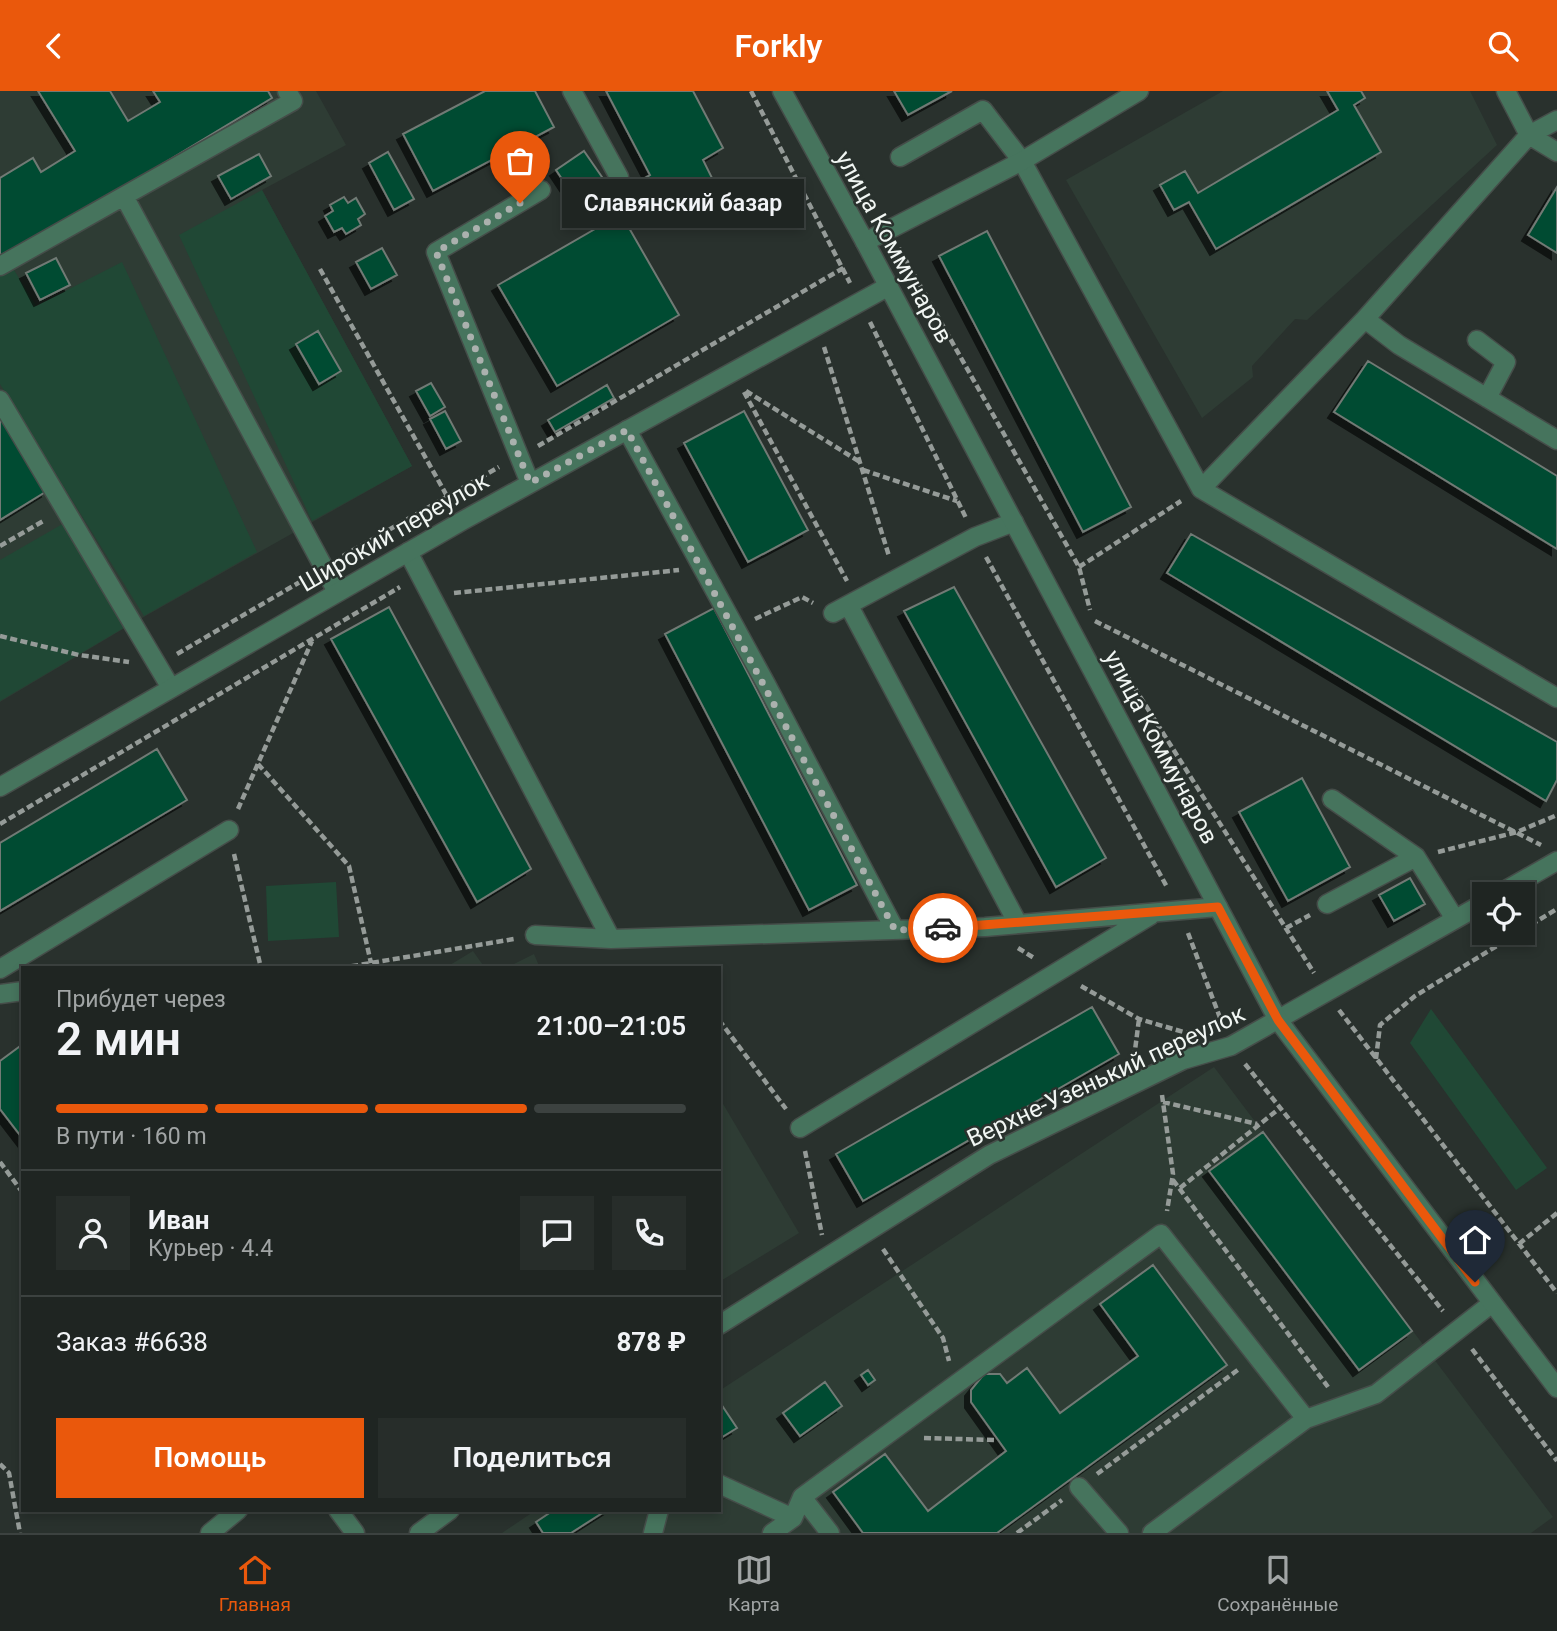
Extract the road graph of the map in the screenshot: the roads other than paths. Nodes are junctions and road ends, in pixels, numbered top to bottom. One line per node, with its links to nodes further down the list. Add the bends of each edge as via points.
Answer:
1 (287, 91): 13 (street, via 293,101)
2 (572, 91): 11 (street)
3 (782, 91): 14 (street, улица Коммунаров)
4 (1139, 91): 10 (street)
5 (1506, 91): 7 (street)
6 (1557, 120): 7 (street)
7 (1529, 135): 8 (street); 17 (street)
8 (1557, 152)
9 (900, 157): 10 (street, via 983,110)
10 (1022, 161): 14 (street); 24 (street)
11 (619, 177)
12 (541, 190): 23 (street, via 436,252)
13 (124, 196): 15 (street); 27 (street)
14 (865, 241): 16 (street, улица Коммунаров)
15 (0, 266)
16 (889, 286): 21 (street, Широкий переулок); 25 (street, улица Коммунаров)
17 (1366, 319): 19 (street, via 1399,345); 24 (street)
18 (1477, 340): 19 (street, via 1506,362)
19 (1487, 398): 22 (street)
20 (0, 400): 28 (street)
21 (627, 430): 23 (street, Широкий переулок); 42 (street)
22 (1557, 440)
23 (530, 483): 26 (street, Широкий переулок)
24 (1201, 489): 29 (street)
25 (1014, 522): 37 (street, улица Коммунаров); 41 (street, via 975,537 847,607)
26 (408, 552): 27 (street, Широкий переулок); 44 (street)
27 (337, 592): 28 (street, Широкий переулок)
28 (171, 688): 30 (street, Широкий переулок)
29 (1557, 698)
30 (0, 787)
31 (1332, 799): 34 (street)
32 (229, 830): 45 (street)
33 (1552, 855): 35 (street)
34 (1416, 857): 36 (street); 40 (street)
35 (1515, 882)
36 (1327, 904)
37 (1218, 907): 39 (street); 48 (street, улица Коммунаров)
38 (1472, 910): 40 (street, Верхне-Узенький переулок)
39 (1154, 913): 41 (street); 49 (street)
40 (1455, 919): 48 (street, Верхне-Узенький переулок)
41 (1018, 924): 42 (street)
42 (895, 930): 44 (street)
43 (535, 935): 44 (street)
44 (611, 939)
45 (0, 969)
46 (21, 991): 47 (street)
47 (0, 994)
48 (1278, 1020): 50 (street, улица Коммунаров); 51 (street, Верхне-Узенький переулок, via 1231,1046 1183,1060 989,1155)
49 (800, 1128)
50 (1491, 1304): 52 (street, улица Коммунаров); 53 (street, via 1376,1394)
51 (721, 1324)
52 (1557, 1388)
53 (1306, 1419): 56 (street, via 1161,1234); 69 (street)
54 (721, 1485): 61 (street)
55 (1079, 1487): 68 (street)
56 (802, 1497): 61 (street); 67 (street)
57 (236, 1512): 62 (street)
58 (339, 1512): 63 (street)
59 (447, 1512): 64 (street)
60 (658, 1512): 65 (street)
61 (793, 1518): 66 (street)
62 (210, 1533)
63 (355, 1533)
64 (419, 1533)
65 (653, 1533)
66 (772, 1533)
67 (830, 1533)
68 (1119, 1533)
69 (1152, 1533)

